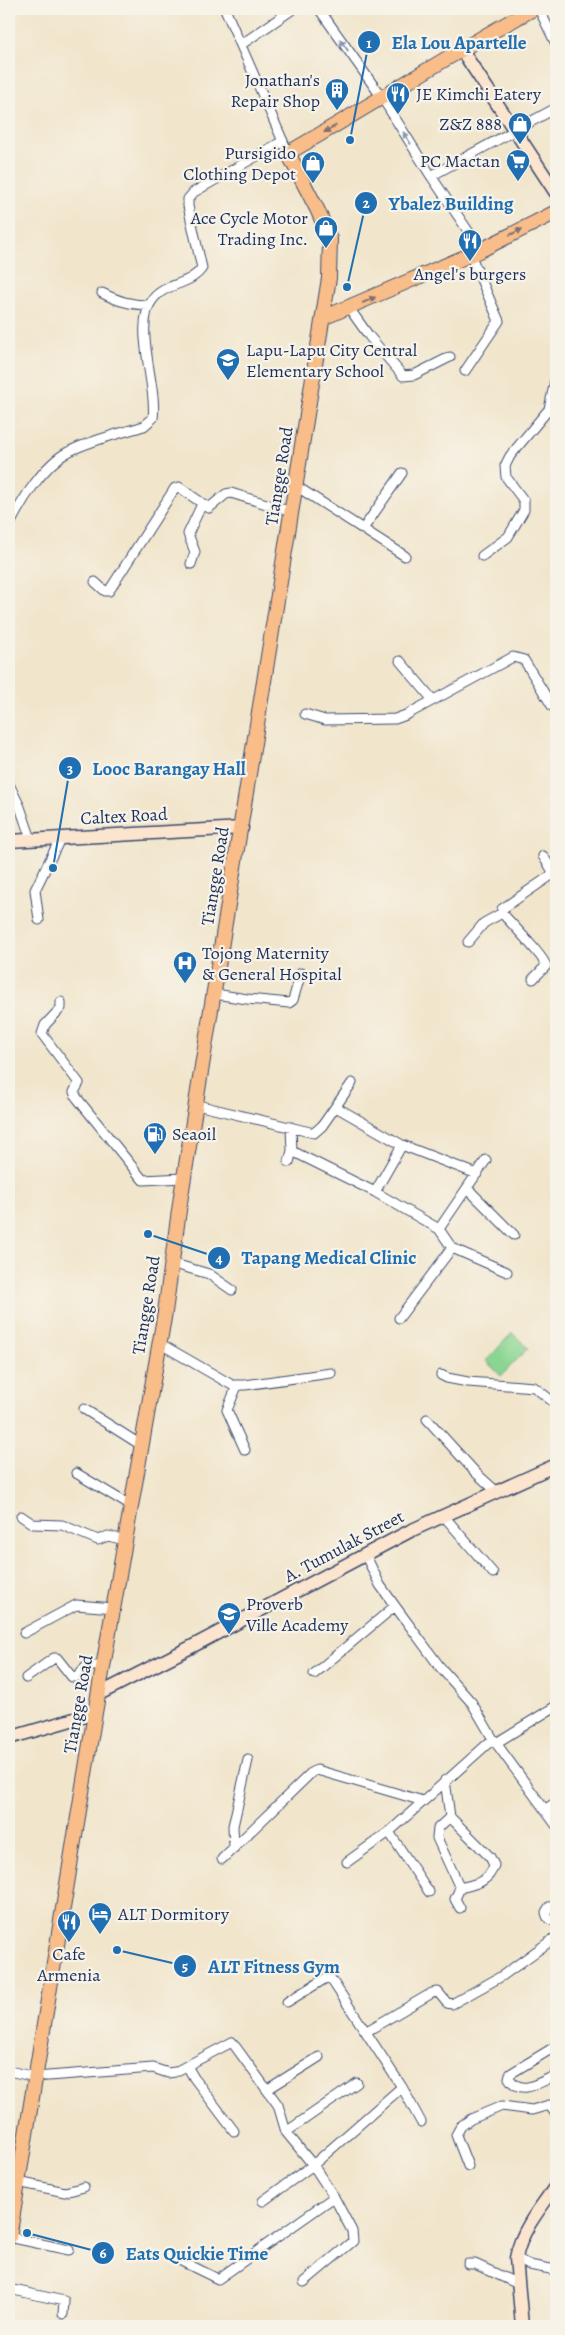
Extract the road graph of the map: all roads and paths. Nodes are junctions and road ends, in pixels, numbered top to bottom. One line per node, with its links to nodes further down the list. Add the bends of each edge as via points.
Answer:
1 (225, 9): 6 (street)
2 (293, 9): 6 (street)
3 (319, 9): 9 (street, one-way to 3)
4 (533, 9): 8 (main road)
5 (539, 9): 7 (street)
6 (242, 44): 12 (street)
7 (556, 44)
8 (462, 49): 9 (main road); 11 (street)
9 (382, 99): 12 (main road, one-way to 12); 13 (street, one-way to 9)
10 (556, 108): 11 (street)
11 (515, 130): 13 (street); 14 (street)
12 (286, 147): 18 (street, via 194,192 188,199 188,206 202,268 194,276 156,295); 20 (main road, Tiangge Road, via 330,239)
13 (431, 176): 16 (street)
14 (556, 193)
15 (556, 212): 16 (main road, one-way to 15)
16 (475, 252): 19 (main road, one-way to 16); 22 (street, via 499,321)
17 (102, 293): 18 (street, via 120,302)
18 (149, 305): 28 (street, via 145,343 153,418 144,426 67,452 35,483)
19 (350, 308): 20 (main road); 21 (street, via 403,376 414,375)
20 (323, 318): 25 (main road, Tiangge Road)
21 (450, 357)
22 (465, 371)
23 (555, 378): 31 (street, via 549,409 505,466 506,477 524,501 524,510 508,537)
24 (402, 473): 29 (street)
25 (296, 486): 27 (main road, Tiangge Road); 29 (street)
26 (202, 504): 27 (street, via 212,507 231,493); 32 (street, via 188,534 195,552); 33 (street, via 175,488 109,591)
27 (292, 512): 39 (main road, Tiangge Road)
28 (9, 526)
29 (363, 529): 30 (street)
30 (405, 556)
31 (482, 556)
32 (191, 564)
33 (95, 582)
34 (400, 661): 35 (street)
35 (433, 700): 36 (street, via 513,657 524,660); 37 (street, via 406,715 384,720 325,720)
36 (556, 708)
37 (306, 714)
38 (9, 784): 41 (street)
39 (242, 828): 40 (street, Caltex Road); 50 (main road, Tiangge Road)
40 (61, 837): 41 (street, Caltex Road); 46 (street, via 35,890)
41 (31, 839): 42 (street, Caltex Road)
42 (9, 841)
43 (543, 856): 44 (street)
44 (555, 873): 45 (street, via 502,909)
45 (502, 913): 47 (street, via 484,923); 49 (street, via 546,962)
46 (39, 920)
47 (468, 942)
48 (301, 973): 50 (street, via 293,1000 289,1003)
49 (533, 979)
50 (215, 994): 53 (main road, Tiangge Road)
51 (61, 1002): 61 (street, via 61,1008 45,1025 42,1034 79,1082 74,1092 77,1098 143,1180)
52 (352, 1083): 54 (street)
53 (197, 1106): 55 (street); 61 (main road, Tiangge Road)
54 (336, 1107): 55 (street, via 317,1132); 56 (street)
55 (291, 1127): 57 (street)
56 (402, 1145): 60 (street); 63 (street)
57 (292, 1151): 59 (street); 63 (street)
58 (486, 1160): 60 (street)
59 (288, 1162)
60 (477, 1174): 62 (street)
61 (184, 1178): 67 (main road, Tiangge Road)
62 (467, 1188): 64 (street); 65 (street)
63 (375, 1192): 64 (street)
64 (439, 1229): 66 (street)
65 (514, 1235)
66 (452, 1248): 68 (street); 70 (street)
67 (171, 1262): 69 (street, via 208,1274); 71 (main road, Tiangge Road)
68 (507, 1272)
69 (232, 1290)
70 (399, 1318)
71 (159, 1344): 74 (street); 78 (main road, Tiangge Road)
72 (331, 1373): 74 (street)
73 (441, 1375): 75 (street, via 468,1382 534,1387)
74 (237, 1386): 79 (street, via 227,1410)
75 (556, 1404)
76 (84, 1409): 78 (street)
77 (427, 1419): 82 (street)
78 (141, 1445): 83 (main road, Tiangge Road)
79 (245, 1450)
80 (556, 1465): 82 (street, A. Tumulak Street)
81 (76, 1473): 83 (street)
82 (496, 1491): 84 (street, A. Tumulak Street)
83 (131, 1506): 86 (main road, Tiangge Road)
84 (443, 1515): 87 (street, A. Tumulak Street); 88 (street)
85 (21, 1516): 86 (street, via 38,1525 62,1525 98,1540 108,1536)
86 (125, 1540): 90 (main road, Tiangge Road)
87 (365, 1554): 89 (street); 95 (street, A. Tumulak Street)
88 (493, 1573)
89 (395, 1606): 93 (street); 99 (street, via 472,1703)
90 (114, 1608): 91 (street, via 76,1605); 92 (main road, Tiangge Road)
91 (24, 1633)
92 (104, 1666): 94 (street, via 87,1666 72,1677 54,1658); 95 (main road, Tiangge Road)
93 (314, 1674)
94 (26, 1678)
95 (99, 1694): 97 (main road, Tiangge Road)
96 (556, 1706): 99 (street)
97 (95, 1712): 98 (street); 124 (main road, Tiangge Road)
98 (9, 1738)
99 (494, 1741): 101 (street); 104 (street)
100 (248, 1760): 108 (street, via 233,1826)
101 (446, 1780): 102 (street); 105 (street)
102 (423, 1801): 107 (street); 108 (street, via 317,1770)
103 (556, 1802): 104 (street)
104 (545, 1810): 106 (street)
105 (450, 1817): 111 (street, via 438,1828 437,1838); 111 (street, via 494,1865 491,1874 480,1883)
106 (556, 1824)
107 (389, 1832): 110 (street); 112 (street)
108 (234, 1848): 109 (street)
109 (222, 1859)
110 (347, 1862)
111 (460, 1888): 114 (street, via 455,1900)
112 (429, 1892)
113 (556, 1906): 115 (street, via 549,1907 546,1912 547,1918)
114 (460, 1908)
115 (556, 1921)
116 (556, 1938): 118 (street, via 502,1976 452,2004 438,1992 432,1993)
117 (286, 2002): 118 (street, via 326,1978 331,1979)
118 (367, 2031): 126 (street)
119 (556, 2046): 123 (street, via 510,2074 509,2078 520,2088 528,2088)
120 (320, 2057): 127 (street)
121 (188, 2066): 124 (street, via 175,2072 153,2068); 127 (street, via 232,2042); 130 (street)
122 (9, 2071): 124 (street)
123 (556, 2076)
124 (35, 2077): 134 (main road, Tiangge Road)
125 (358, 2083): 131 (street)
126 (402, 2087): 129 (street); 132 (street)
127 (268, 2089): 131 (street, via 278,2105)
128 (556, 2114): 133 (street, via 549,2104 532,2110 505,2105 471,2119 456,2135)
129 (421, 2122)
130 (234, 2131)
131 (286, 2132): 132 (street)
132 (313, 2165): 137 (street); 138 (street)
133 (468, 2166)
134 (18, 2182): 136 (street, via 65,2192); 139 (main road, Tiangge Road)
135 (556, 2186): 143 (street, via 527,2228)
136 (84, 2187)
137 (334, 2196): 142 (street, via 218,2279); 146 (street, via 352,2231 353,2241)
138 (263, 2201)
139 (12, 2204): 140 (main road, Tiangge Road)
140 (9, 2237): 141 (street)
141 (69, 2250)
142 (169, 2255)
143 (516, 2258): 145 (street, via 529,2265); 147 (street)
144 (468, 2264): 147 (street, via 475,2264)
145 (556, 2270)
146 (304, 2282)
147 (518, 2284): 150 (street)
148 (9, 2289): 149 (street, via 64,2301)
149 (63, 2314)
150 (522, 2326)

